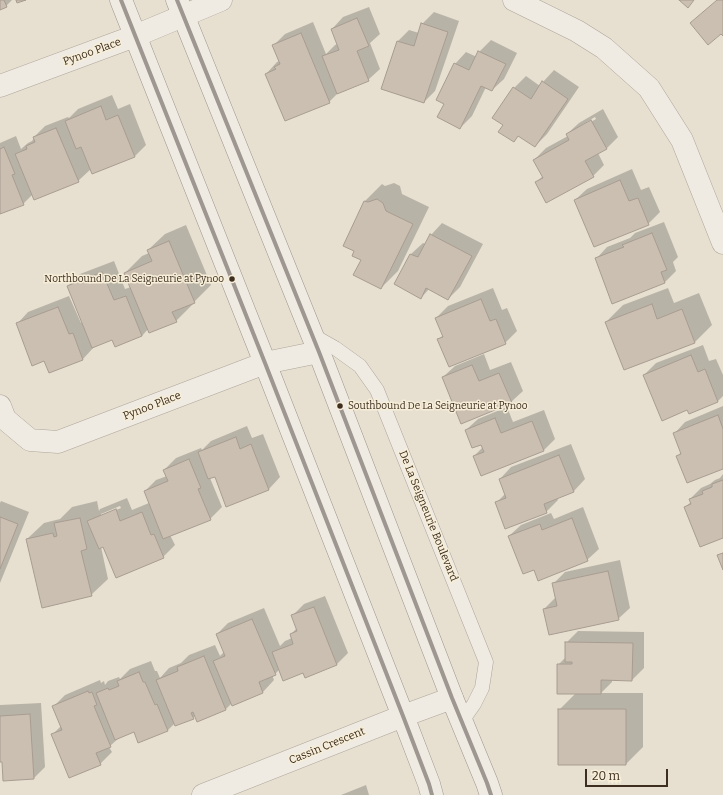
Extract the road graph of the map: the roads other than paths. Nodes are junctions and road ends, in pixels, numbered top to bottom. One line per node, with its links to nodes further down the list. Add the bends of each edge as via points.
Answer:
1 (121, 0): 5 (street)
2 (221, 0): 4 (street, Pynoo Place)
3 (514, 0): 7 (street, via 577,31 604,48 649,88 682,140)
4 (180, 8): 5 (street, Pynoo Place); 8 (street)
5 (135, 36): 6 (street, Pynoo Place); 9 (street)
6 (0, 86)
7 (723, 243)
8 (315, 344): 9 (street, Pynoo Place); 11 (street); 13 (lane, De La Seigneurie Boulevard, via 335,348 360,366 377,390 486,662 482,688)
9 (265, 363): 10 (street, Pynoo Place, via 58,442 30,440 5,419); 12 (street)
10 (0, 406)
11 (452, 698): 12 (street, Cassin Crescent); 13 (street)
12 (402, 716): 14 (street, Cassin Crescent); 15 (street)
13 (462, 721): 16 (street)
14 (203, 795)
15 (432, 795)
16 (491, 795)

